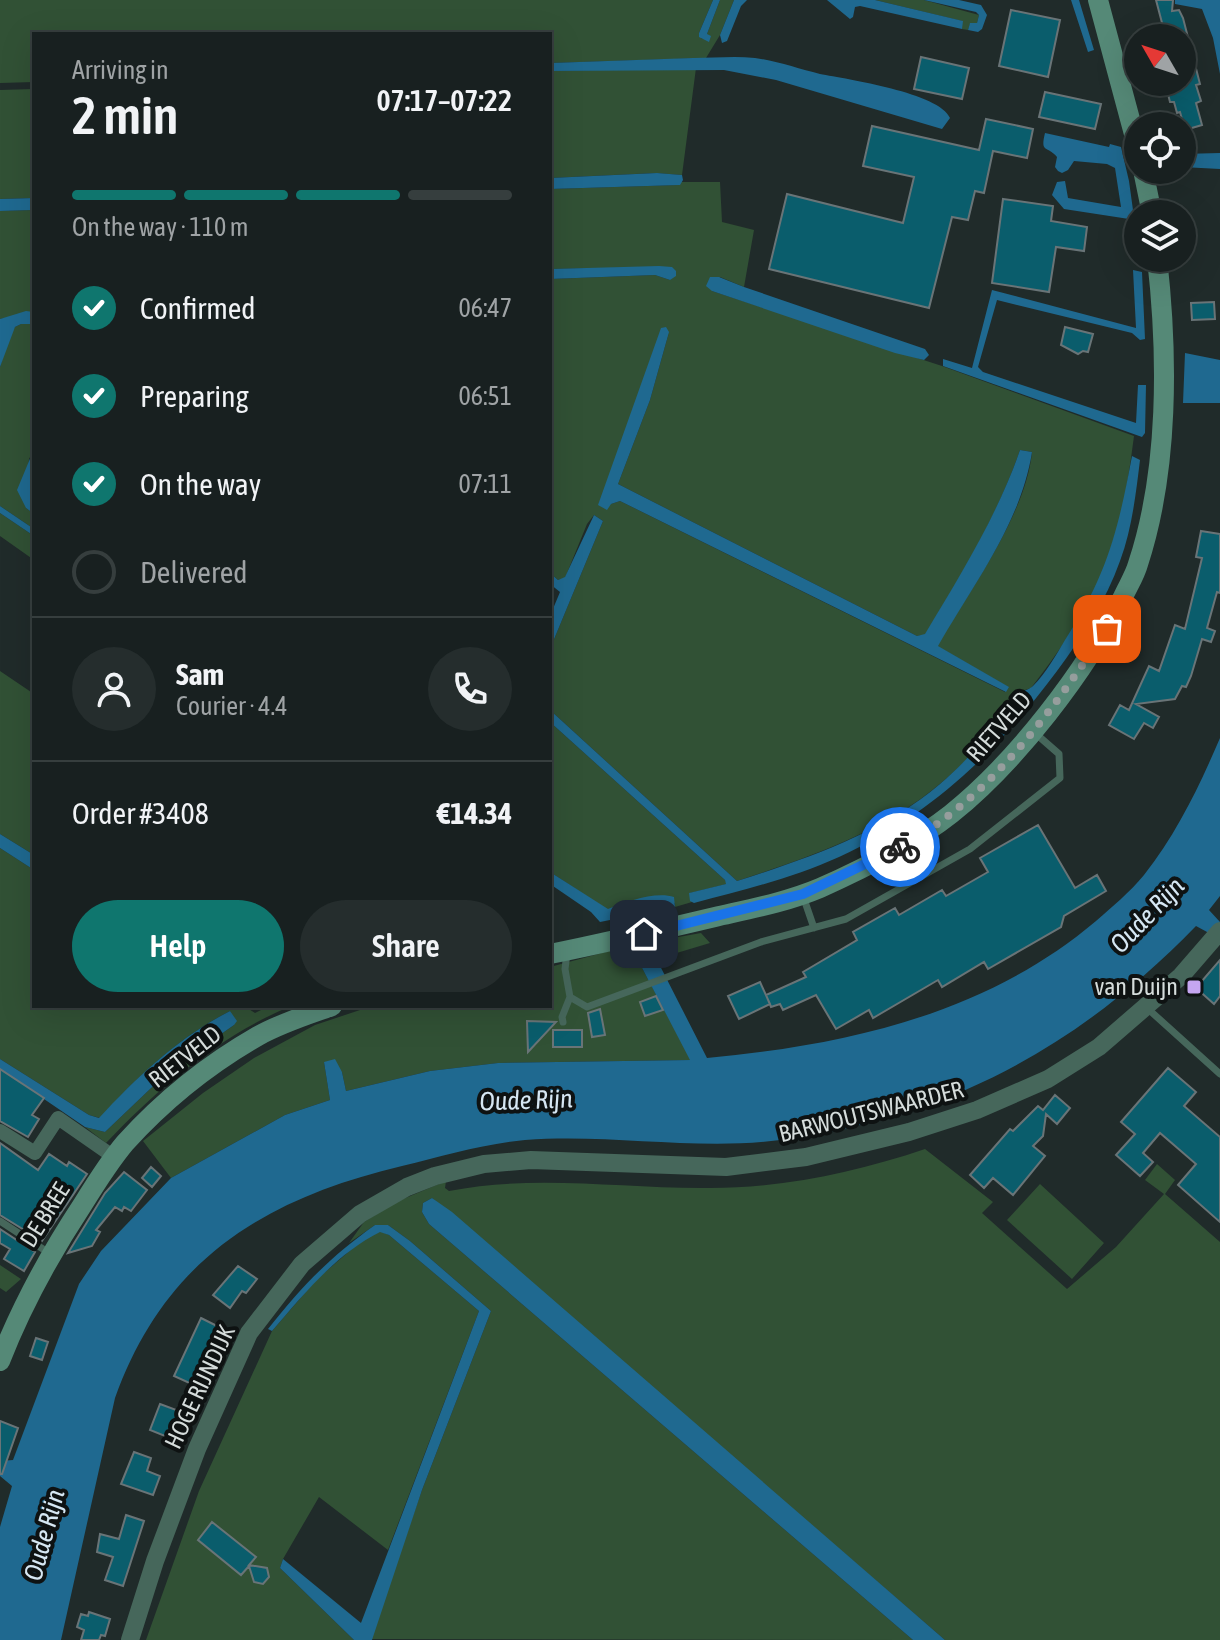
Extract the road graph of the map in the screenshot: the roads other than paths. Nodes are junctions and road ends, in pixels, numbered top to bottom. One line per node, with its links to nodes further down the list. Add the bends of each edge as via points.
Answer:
1 (1098, 0): 2 (main road)
2 (1128, 112)
3 (1159, 272): 4 (main road, RIETVELD, via 1163,388 1157,485 1138,566 1107,629)
4 (1033, 731): 5 (main road, RIETVELD, via 952,813 909,843); 6 (lane, via 1059,754 1060,778 970,849 846,919)
5 (803, 894): 6 (lane); 8 (main road, RIETVELD)
6 (814, 928): 9 (lane, via 761,942 587,1007)
7 (1215, 937): 11 (street, BARWOUTSWAARDER)
8 (559, 952): 9 (lane)
9 (570, 997): 12 (lane)
10 (327, 1008): 15 (main road, RIETVELD, via 280,1025 215,1063 174,1095)
11 (1147, 1008): 13 (lane); 16 (street, BARWOUTSWAARDER, via 1048,1079 909,1132 806,1157 726,1167 531,1160 484,1164 435,1176)
12 (563, 1022)
13 (1220, 1074)
14 (0, 1131): 15 (street, via 35,1153 58,1118)
15 (119, 1151): 18 (main road, DE BREE)
16 (383, 1199): 20 (street, HOGE RIJNDIJK, via 302,1264 249,1333 197,1449)
17 (0, 1221): 18 (lane)
18 (51, 1254): 19 (main road, DE BREE)
19 (0, 1361)
20 (130, 1640)

